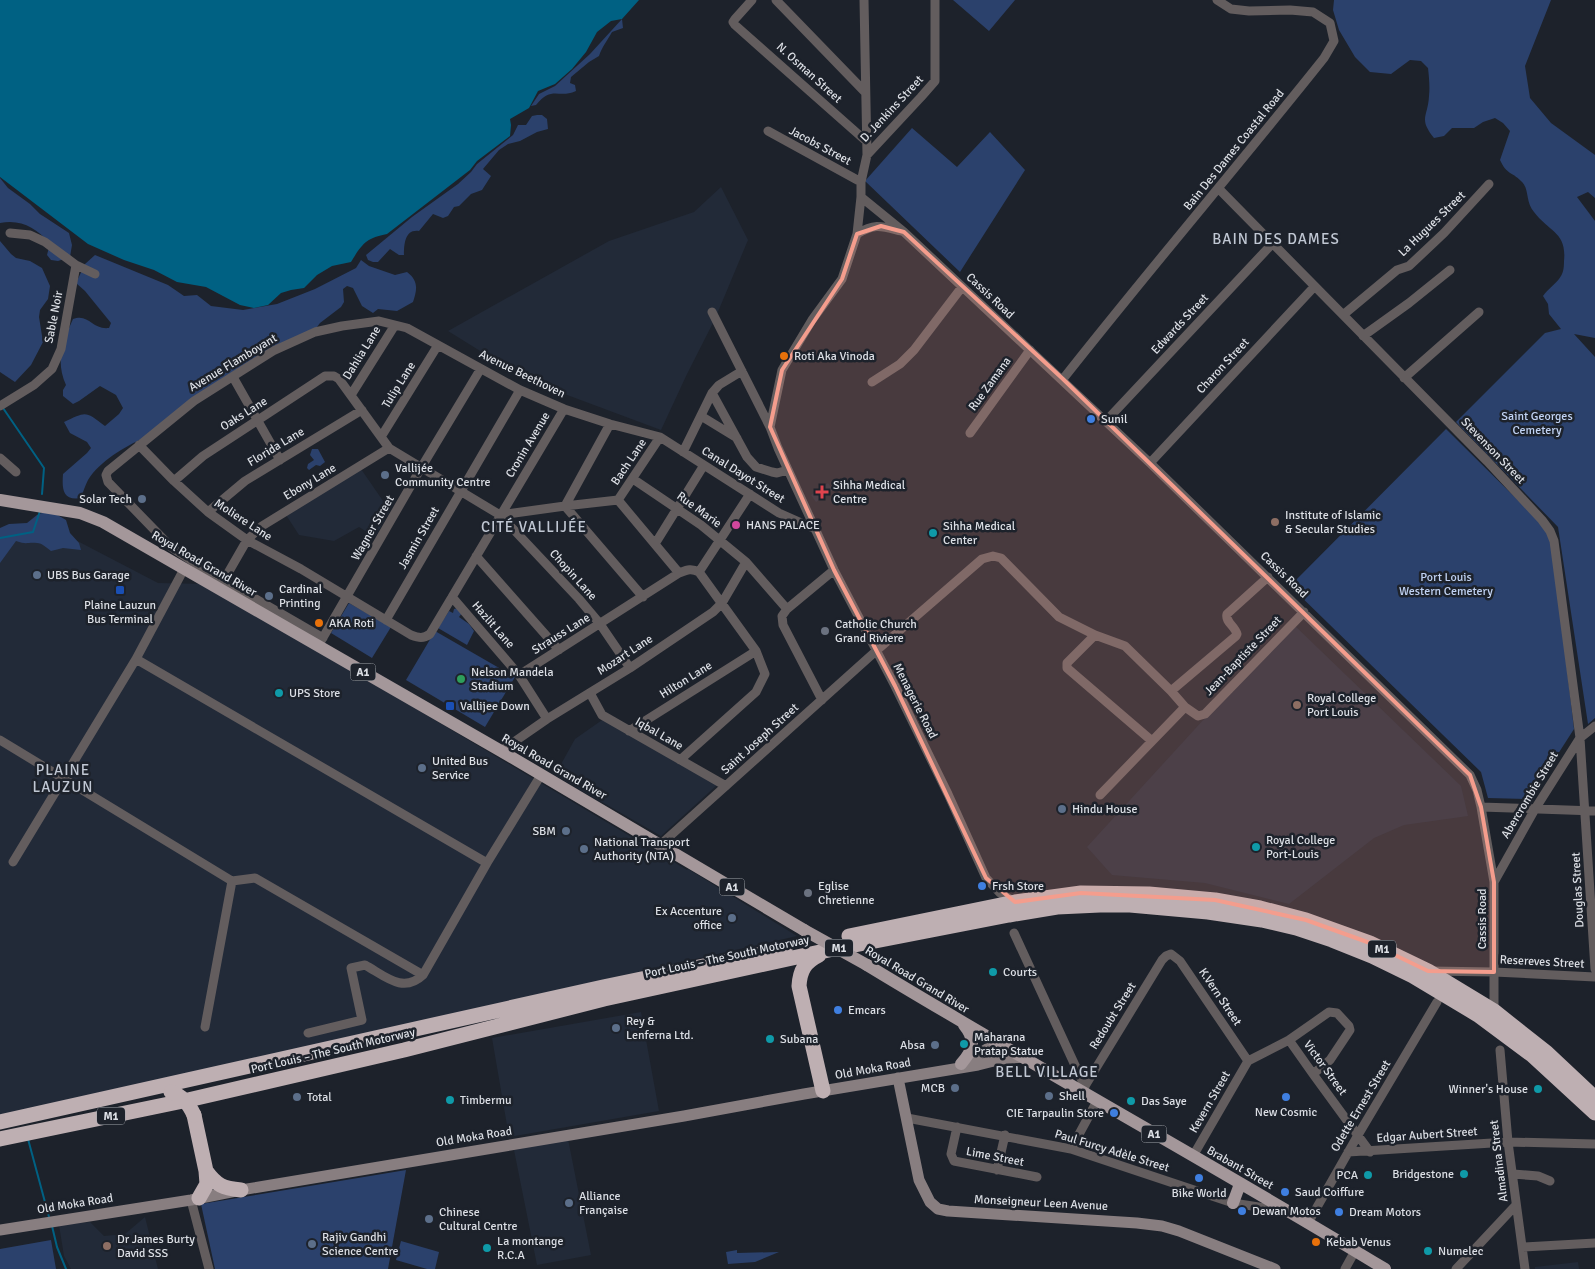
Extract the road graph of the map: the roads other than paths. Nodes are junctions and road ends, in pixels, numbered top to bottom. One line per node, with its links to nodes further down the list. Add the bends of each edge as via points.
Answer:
1 (752, 0): 8 (street, N. Osman Street, via 734,19 735,25)
2 (776, 0): 6 (street)
3 (864, 0): 6 (street)
4 (935, 0): 9 (street, D. Jenkins Street, via 935,81)
5 (1217, 0): 12 (street, Bain Des Dames Coastal Road, via 1231,9 1249,12 1313,12 1330,22 1334,41 1324,58)
6 (865, 92): 8 (street)
7 (768, 132): 10 (street, Jacobs Street)
8 (866, 141): 9 (street)
9 (867, 155): 10 (street)
10 (861, 182): 13 (street)
11 (1489, 184): 25 (street, La Hugues Street, via 1408,266 1397,270)
12 (1219, 189): 17 (street, Stevenson Street); 36 (street, Bain Des Dames Coastal Road)
13 (861, 197): 14 (street, Cassis Road); 16 (street)
14 (904, 232): 16 (street, via 881,226 868,227); 21 (street, Cassis Road)
15 (10, 233): 18 (street, via 30,235 45,242)
16 (857, 234): 48 (street, via 842,278 782,370)
17 (1272, 244): 22 (street, Stevenson Street); 46 (street, Edwards Street)
18 (76, 264): 20 (street); 41 (street, Sable Noir, via 61,349 52,369 34,385)
19 (1450, 270): 28 (street)
20 (95, 274)
21 (962, 287): 30 (street, Cassis Road); 37 (street, via 914,350 900,364)
22 (1314, 287): 25 (street, Stevenson Street); 58 (street, Charon Street)
23 (712, 312): 32 (street, Menagerie Road)
24 (1479, 312): 35 (street)
25 (1343, 315): 28 (street, Stevenson Street)
26 (395, 324): 27 (street, Avenue Flamboyant); 34 (street, Avenue Flamboyant, via 379,321 315,332 274,351); 40 (street, Dahlia Lane)
27 (407, 328): 29 (street, Avenue Beethoven)
28 (1363, 336): 35 (street, Stevenson Street)
29 (438, 345): 31 (street, Avenue Beethoven); 50 (street, Tulip Lane)
30 (1030, 350): 36 (street, Cassis Road); 49 (street, Rue Zamana)
31 (480, 370): 38 (street, Avenue Beethoven); 60 (street, Wagner Street)
32 (742, 371): 39 (street); 48 (street, Menagerie Road)
33 (332, 376): 40 (street, Chopin Lane, via 339,379); 45 (street, Oaks Lane, via 325,376)
34 (233, 377): 45 (street); 53 (street, Avenue Flamboyant, via 194,400)
35 (1404, 378): 109 (street, Stevenson Street, via 1487,461 1550,531)
36 (1063, 379): 46 (street, Cassis Road)
37 (872, 382)
38 (520, 390): 42 (street, Avenue Beethoven); 65 (street, Jasmin Street)
39 (712, 393): 44 (street); 52 (street)
40 (351, 396): 43 (street, Chopin Lane)
41 (0, 406)
42 (564, 409): 47 (street, Avenue Beethoven); 72 (street, Cronin Avenue)
43 (362, 410): 50 (street, Chopin Lane); 57 (street, Florida Lane)
44 (701, 416): 52 (street); 55 (street)
45 (258, 420): 57 (street); 64 (street, Oaks Lane, via 203,456)
46 (1106, 421): 58 (street, Cassis Road)
47 (610, 424): 51 (street, Avenue Beethoven); 69 (street)
48 (770, 427): 61 (street, Menagerie Road)
49 (970, 433)
50 (381, 437): 54 (street, Chopin Lane)
51 (660, 438): 55 (street, Canal Dayot Street); 63 (street, Bach Lane)
52 (737, 438): 61 (street, via 756,466 777,473)
53 (139, 446): 64 (street, Moliere Lane); 84 (street, Avenue Flamboyant, via 108,472 108,482 171,546)
54 (389, 448): 60 (street, Chopin Lane); 74 (street, Ebony Lane, via 262,526)
55 (683, 452): 59 (street, Canal Dayot Street)
56 (0, 458): 62 (street)
57 (280, 460): 71 (street, Florida Lane, via 245,481)
58 (1150, 463): 83 (street, Cassis Road)
59 (704, 465): 66 (street, Canal Dayot Street); 70 (street)
60 (421, 468): 65 (street, Chopin Lane); 85 (street, Wagner Street)
61 (788, 470): 73 (street, Menagerie Road)
62 (16, 472)
63 (633, 479): 68 (street, Bach Lane); 70 (street, Rue Marie)
64 (174, 481): 71 (street, Moliere Lane)
65 (461, 490): 72 (street, Chopin Lane); 91 (street, Jasmin Street)
66 (750, 494): 73 (street, Canal Dayot Street, via 779,513); 75 (street)
67 (0, 500): 79 (main road, Royal Road Grand River / A1, via 80,513 103,522)
68 (618, 500): 69 (street); 76 (street)
69 (565, 506): 72 (street); 87 (street)
70 (677, 509): 75 (street, Rue Marie); 76 (street)
71 (208, 512): 74 (street, Moliere Lane)
72 (500, 516): 77 (street, Cronin Avenue); 92 (street, Chopin Lane)
73 (815, 528): 80 (street, Menagerie Road)
74 (247, 540): 84 (street, Ebony Lane); 85 (street, Moliere Lane)
75 (720, 541): 78 (street, Rue Marie); 81 (street)
76 (655, 544): 82 (street)
77 (476, 556): 86 (street, Cronin Avenue); 95 (street)
78 (746, 562): 88 (street, Mozart Lane); 89 (street, Rue Marie)
79 (184, 569): 94 (main road, Royal Road Grand River / A1); 98 (street)
80 (834, 570): 89 (street); 97 (street, Menagerie Road)
81 (696, 571): 82 (street, Strauss Lane, via 689,569); 88 (street)
82 (679, 573): 87 (street, Strauss Lane)
83 (1268, 577): 90 (street, Cassis Road); 101 (street, via 1227,614 1236,636)
84 (224, 580): 94 (street)
85 (348, 597): 91 (street, Moliere Lane); 94 (street, Wagner Street)
86 (452, 597): 91 (street, Cronin Avenue, via 426,637 411,635); 100 (street, Hazlit Lane)
87 (643, 597): 92 (street, Strauss Lane)
88 (722, 603): 96 (street); 99 (street, Mozart Lane)
89 (787, 609): 103 (street, via 782,616 783,625)
90 (1304, 612): 105 (street, Jean-Baptiste Street, via 1205,714); 118 (street, Cassis Road, via 1470,775)
91 (386, 620)
92 (600, 624): 95 (street, Strauss Lane); 99 (street, Chopin Lane)
93 (1095, 636): 97 (street, Saint Joseph Street, via 1060,617 1001,558 993,556 982,559); 101 (street, Saint Joseph Street, via 1125,646); 111 (street, via 1067,663 1067,668)
94 (321, 642): 112 (main road, Royal Road Grand River / A1)
95 (559, 650): 100 (street, Strauss Lane)
96 (756, 650): 108 (street, Hilton Lane); 113 (street, via 765,674 756,692)
97 (876, 651): 103 (street, Saint Joseph Street); 126 (street, Menagerie Road, via 986,878 1000,893)
98 (136, 660): 115 (street); 123 (street)
99 (630, 668): 102 (street, Mozart Lane)
100 (519, 675): 106 (street, Hazlit Lane)
101 (1171, 691): 104 (street, Saint Joseph Street)
102 (590, 693): 106 (street, Mozart Lane); 108 (street, Iqbal Lane, via 602,715)
103 (822, 700): 116 (street, Saint Joseph Street)
104 (1185, 707): 105 (street, Saint Joseph Street); 111 (street)
105 (1198, 716)
106 (547, 719): 112 (street, Mozart Lane)
107 (1593, 729): 109 (street, Abercrombie Street)
108 (629, 731): 113 (street, Iqbal Lane)
109 (1580, 738): 119 (street, Abercrombie Street); 120 (street, Stevenson Street)
110 (0, 740): 115 (street)
111 (1152, 741): 117 (street)
112 (501, 751): 114 (main road, Royal Road Grand River / A1)
113 (680, 760): 116 (street, Iqbal Lane)
114 (541, 775): 121 (main road, Royal Road Grand River / A1); 123 (street)
115 (63, 779): 122 (street); 124 (street)
116 (726, 786): 121 (street, Saint Joseph Street)
117 (1100, 794)
118 (1481, 807): 119 (street); 125 (street, Cassis Road)
119 (1535, 809): 120 (street); 125 (street, Abercrombie Street)
120 (1590, 811): 130 (street, Douglas Street)
121 (660, 845): 137 (main road, Royal Road Grand River / A1, bridge)
122 (13, 862)
123 (487, 863): 133 (street)
124 (232, 881): 133 (street, via 256,878); 138 (street)
125 (1494, 882): 132 (street, Cassis Road)
126 (1015, 902): 131 (highway, Port Louis – The South Motorway / M1, via 1081,893 1149,894 1215,900 1306,920 1370,943); 156 (highway, Port Louis – The South Motorway / M1, via 603,987)
127 (1014, 933): 149 (street)
128 (829, 950): 151 (highway, via 804,966 799,986); 154 (highway, Port Louis – The South Motorway / M1, via 1066,907 1130,904 1262,920 1332,940 1413,976 1478,1015 1532,1055); 161 (highway, Port Louis – The South Motorway / M1, via 604,999 241,1088)
129 (1166, 956): 145 (street, K.Vern Street, via 1171,954 1180,960); 149 (street, Redoubt Street)
130 (1595, 969)
131 (1428, 971): 132 (street, Resereves Street); 136 (highway, Port Louis – The South Motorway / M1)
132 (1494, 972): 134 (street, Resereves Street); 136 (street, Cassis Road)
133 (423, 975): 139 (street, via 416,982 407,984 398,983 365,965 350,968 362,1020)
134 (1595, 977)
135 (1437, 1002): 159 (street, Odette Ernest Street)
136 (1494, 1012): 143 (highway, Port Louis – The South Motorway / M1)
137 (963, 1024): 141 (main road, Royal Road Grand River / A1); 146 (main road, via 970,1033 972,1044 971,1051)
138 (205, 1027)
139 (308, 1033)
140 (1289, 1040): 145 (street); 147 (street, Victor Street); 147 (street, via 1329,1012 1337,1012 1349,1026 1350,1030 1330,1060)
141 (1000, 1044): 144 (main road, Royal Road Grand River / A1); 146 (main road, Old Moka Road)
142 (1500, 1050): 162 (street, Almadina Street)
143 (1547, 1053): 150 (highway); 152 (highway, Port Louis – The South Motorway / M1)
144 (1023, 1057): 146 (main road, Old Moka Road); 149 (main road, Royal Road Grand River / A1)
145 (1248, 1061): 167 (street, Kevern Street)
146 (957, 1067): 148 (main road, Old Moka Road)
147 (1313, 1074): 159 (street, Victor Street)
148 (898, 1078): 151 (main road, Old Moka Road); 155 (main road, Monseigneur Leen Avenue)
149 (1083, 1089): 153 (main road, Brabant Street / A1)
150 (1595, 1090)
151 (823, 1091): 174 (main road, Old Moka Road)
152 (1595, 1098)
153 (1097, 1101): 164 (street); 167 (main road, Brabant Street / A1)
154 (1595, 1112)
155 (907, 1118): 157 (street, Paul Furcy Adèle Street); 185 (main road, Monseigneur Leen Avenue, via 918,1180 930,1202 938,1209 1162,1226)
156 (0, 1122)
157 (957, 1127): 160 (street, Paul Furcy Adèle Street); 168 (street, Lime Street, via 951,1154 954,1161)
158 (0, 1129): 169 (highway, bridge, via 171,1092 183,1097 191,1108)
159 (1358, 1135): 165 (street, Odette Ernest Street); 166 (street, Victor Street)
160 (1005, 1136): 164 (street, Paul Furcy Adèle Street); 168 (street)
161 (0, 1139)
162 (1508, 1142): 163 (street, Edgar Aubert Street); 166 (street, Edgar Aubert Street); 170 (street, Almadina Street)
163 (1595, 1144)
164 (1071, 1149): 176 (street, Paul Furcy Adèle Street)
165 (1348, 1152): 166 (street, Edgar Aubert Street); 179 (street, Odette Ernest Street)
166 (1370, 1152)
167 (1193, 1156): 173 (main road, Brabant Street / A1)
168 (997, 1170): 171 (street, Lime Street)
169 (206, 1171): 174 (highway, via 218,1185); 175 (highway, via 207,1184)
170 (1513, 1174): 172 (street, via 1538,1176); 178 (street, Almadina Street)
171 (1037, 1177)
172 (1550, 1181)
173 (1240, 1184): 176 (main road); 177 (main road, Brabant Street / A1)
174 (241, 1190): 175 (main road, Old Moka Road)
175 (195, 1199): 180 (main road, Old Moka Road); 184 (street)
176 (1233, 1203): 177 (street, Paul Furcy Adèle Street, via 1265,1208)
177 (1278, 1204): 179 (main road, Brabant Street / A1)
178 (1516, 1205): 182 (street, Almadina Street); 188 (street)
179 (1308, 1222): 183 (main road, Brabant Street / A1)
180 (0, 1230)
181 (1595, 1243): 182 (street)
182 (1522, 1247): 189 (street, Almadina Street)
183 (1355, 1251): 186 (street); 187 (main road, Brabant Street / A1)
184 (209, 1269)
185 (1275, 1269)
186 (1346, 1269)
187 (1385, 1269)
188 (1456, 1269)
189 (1525, 1269)

